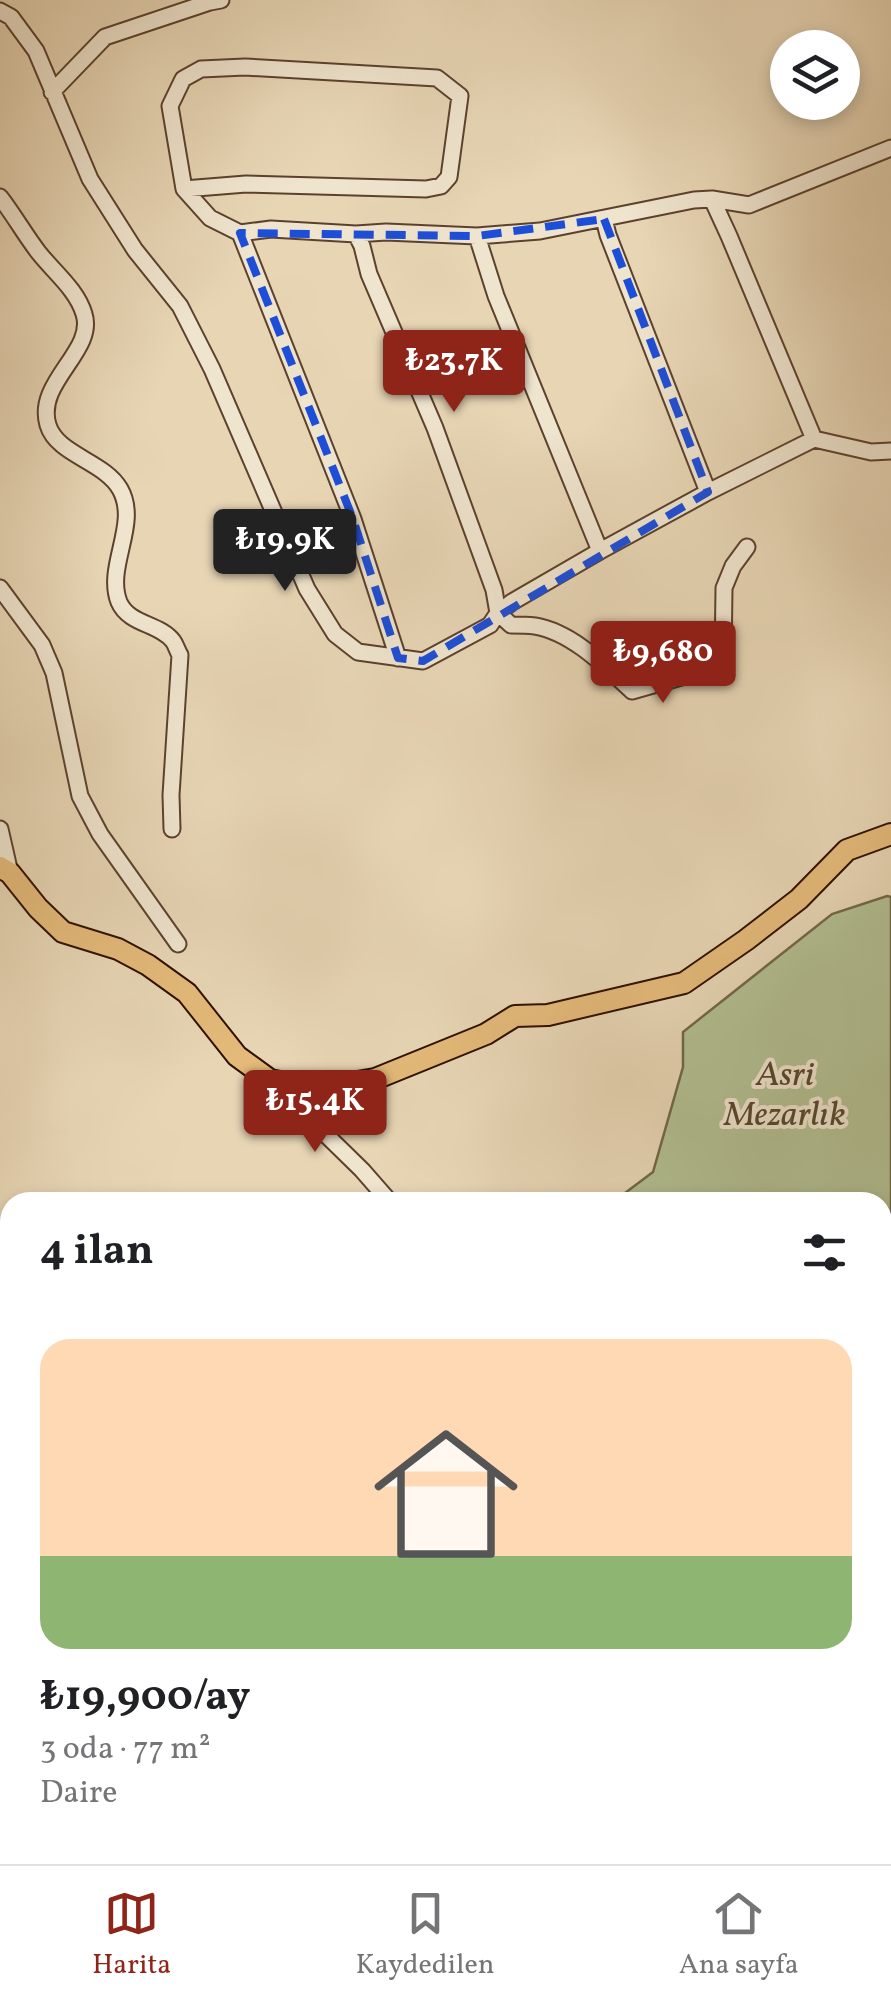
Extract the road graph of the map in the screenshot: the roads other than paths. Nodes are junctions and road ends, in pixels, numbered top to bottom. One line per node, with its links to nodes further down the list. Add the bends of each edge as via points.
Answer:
1 (221, 0): 3 (street, via 105,37)
2 (0, 12): 3 (street, via 36,51)
3 (52, 92): 19 (street, via 90,179 180,306 307,589 336,634 358,652)
4 (891, 148): 7 (street, via 749,206)
5 (184, 188): 5 (street, via 170,106 184,79 201,70 436,78 460,96 449,177 441,186); 9 (street, via 210,218)
6 (0, 197): 20 (street, via 84,313 84,336 56,380 47,422 60,444 120,490 126,514 117,570 120,604 172,639 180,655)
7 (712, 199): 8 (street); 12 (street)
8 (604, 218): 11 (street); 14 (street)
9 (240, 233): 10 (street); 19 (street, via 353,519)
10 (356, 234): 11 (street); 18 (street, via 435,428)
11 (478, 236): 16 (street)
12 (814, 438): 13 (street); 14 (street)
13 (891, 451)
14 (708, 492): 16 (street)
15 (747, 546): 18 (street, via 724,588 723,665 632,691 574,642 537,626 511,625)
16 (600, 551): 18 (street)
17 (0, 588): 24 (street, via 54,673 80,796)
18 (498, 614): 19 (street, via 490,625 423,661)
19 (398, 658)
20 (172, 829)
21 (0, 830): 23 (street)
22 (891, 834): 25 (main road, via 847,850 799,899 684,983 548,1016 516,1016 376,1078 315,1089)
23 (5, 870): 25 (main road, via 64,932 118,949 188,993 237,1056)
24 (178, 944)
25 (270, 1080): 26 (street)
26 (381, 1192)

